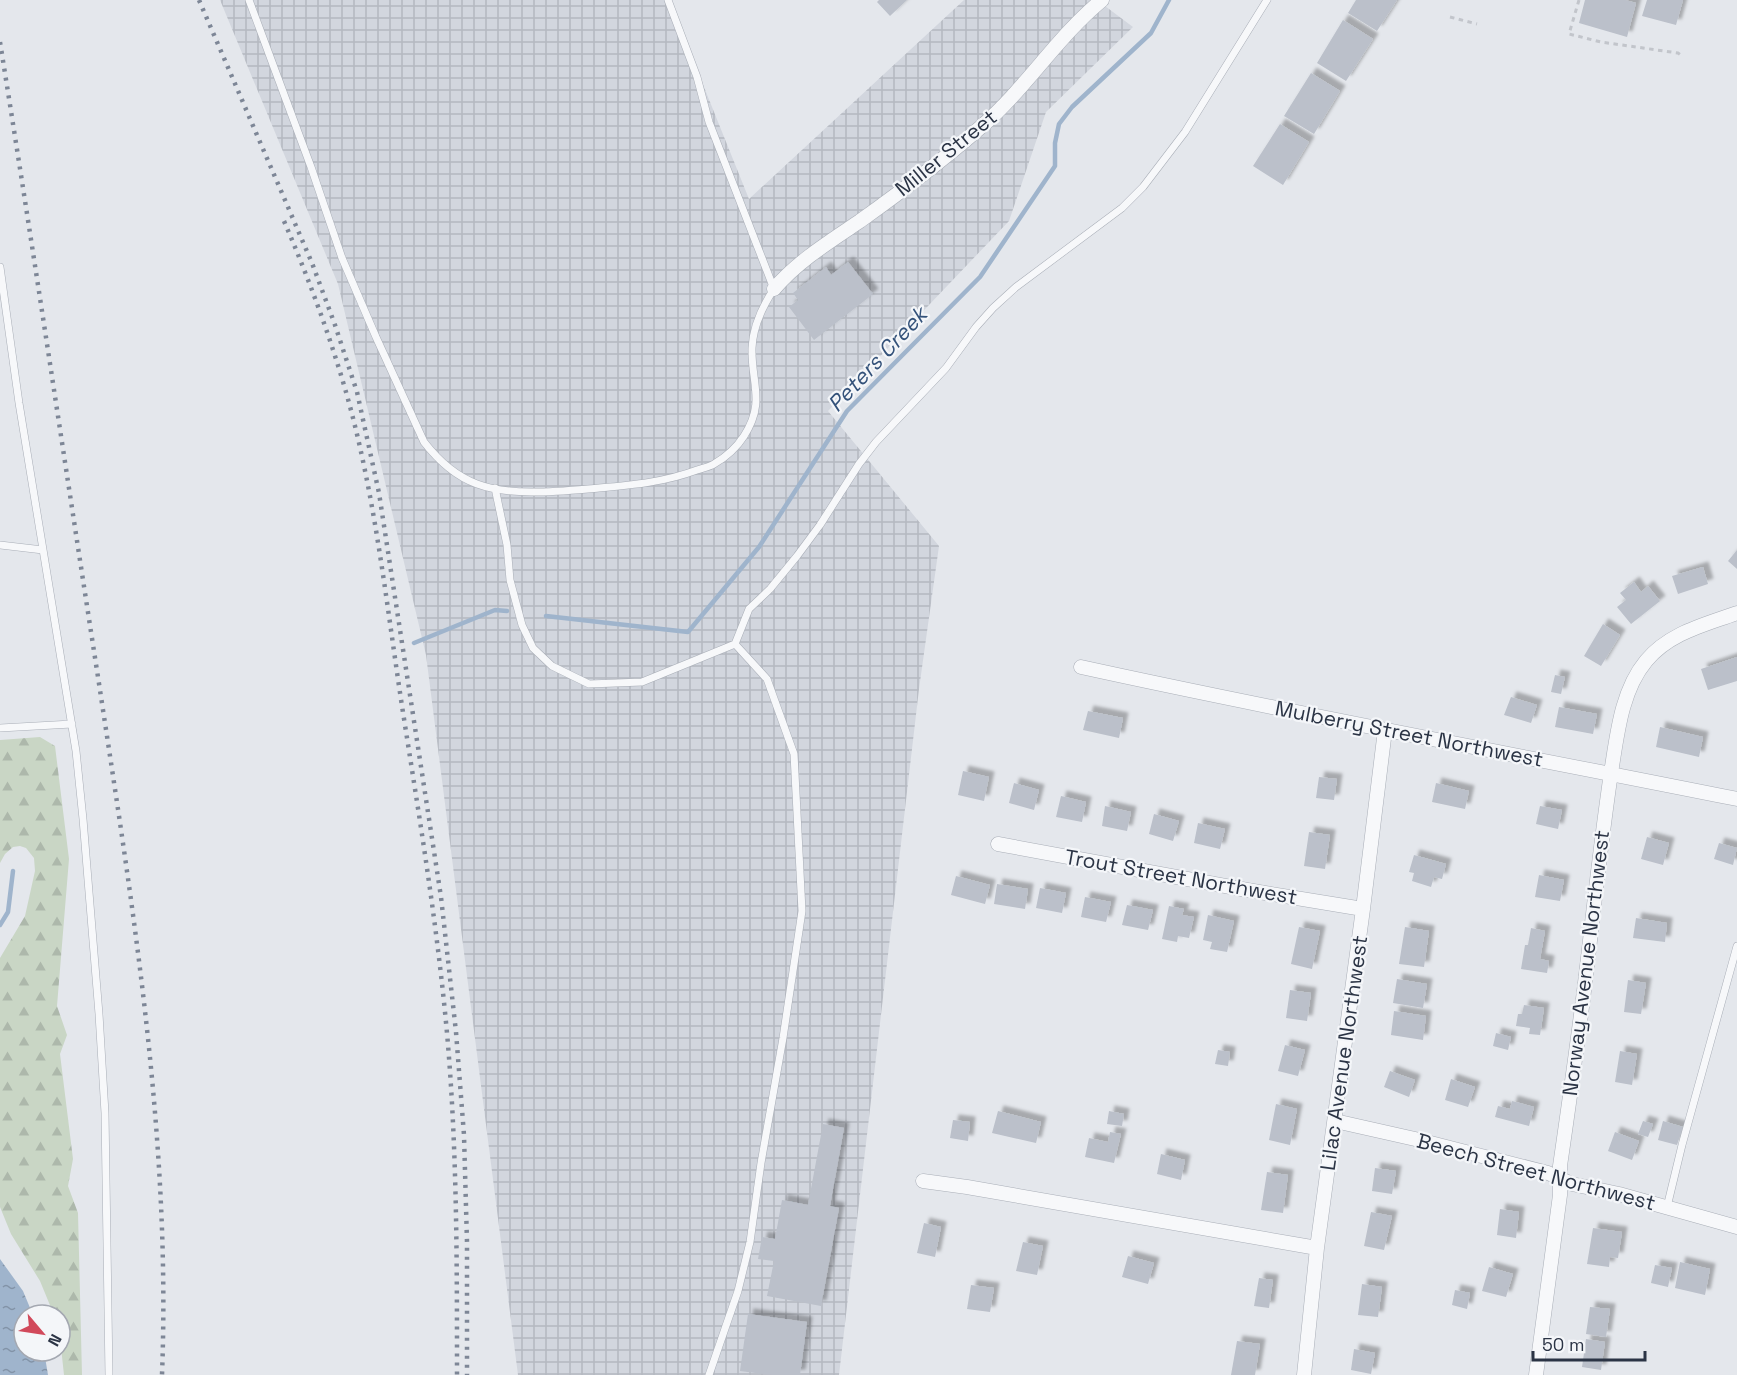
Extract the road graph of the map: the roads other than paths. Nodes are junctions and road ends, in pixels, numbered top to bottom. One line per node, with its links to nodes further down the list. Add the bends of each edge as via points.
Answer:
1 (249, 0): 7 (lane, via 342,258 419,432 448,468)
2 (668, 0): 6 (lane, via 709,122)
3 (1102, 0): 6 (street, Miller Street, via 984,125 798,264)
4 (1267, 0): 11 (lane, via 1185,132 1143,187 1122,208 1016,287 987,315 946,368 859,464 797,556 749,609)
5 (0, 267): 9 (lane)
6 (774, 289): 7 (lane, via 763,307 752,345 757,386 753,419 732,451 714,464 649,483 562,491)
7 (495, 489): 11 (lane, via 510,580 522,625 533,648 552,666 589,684 642,682)
8 (0, 545): 9 (lane)
9 (43, 550): 13 (lane)
10 (1737, 613): 16 (street, Norway Avenue Northwest, via 1681,633 1646,661 1624,706)
11 (735, 644): 28 (lane, via 767,679 794,754 802,911 750,1242)
12 (1081, 667): 15 (street, Mulberry Street Northwest)
13 (72, 724): 14 (lane); 27 (lane, via 100,1025)
14 (0, 728)
15 (1385, 730): 16 (street, Mulberry Street Northwest); 19 (street, Lilac Avenue Northwest)
16 (1611, 773): 17 (street, Mulberry Street Northwest); 22 (street, Norway Avenue Northwest)
17 (1737, 799)
18 (998, 844): 19 (street, Trout Street Northwest)
19 (1364, 909): 21 (street, Lilac Avenue Northwest)
20 (1737, 946): 24 (lane)
21 (1335, 1121): 22 (street, Beech Street Northwest); 26 (street, Lilac Avenue Northwest)
22 (1561, 1179): 24 (street, Beech Street Northwest); 30 (street, Norway Avenue Northwest)
23 (923, 1181): 26 (street)
24 (1668, 1207): 25 (street, Beech Street Northwest)
25 (1737, 1227)
26 (1317, 1248): 29 (street, Lilac Avenue Northwest)
27 (109, 1375)
28 (709, 1375)
29 (1304, 1375)
30 (1536, 1375)

